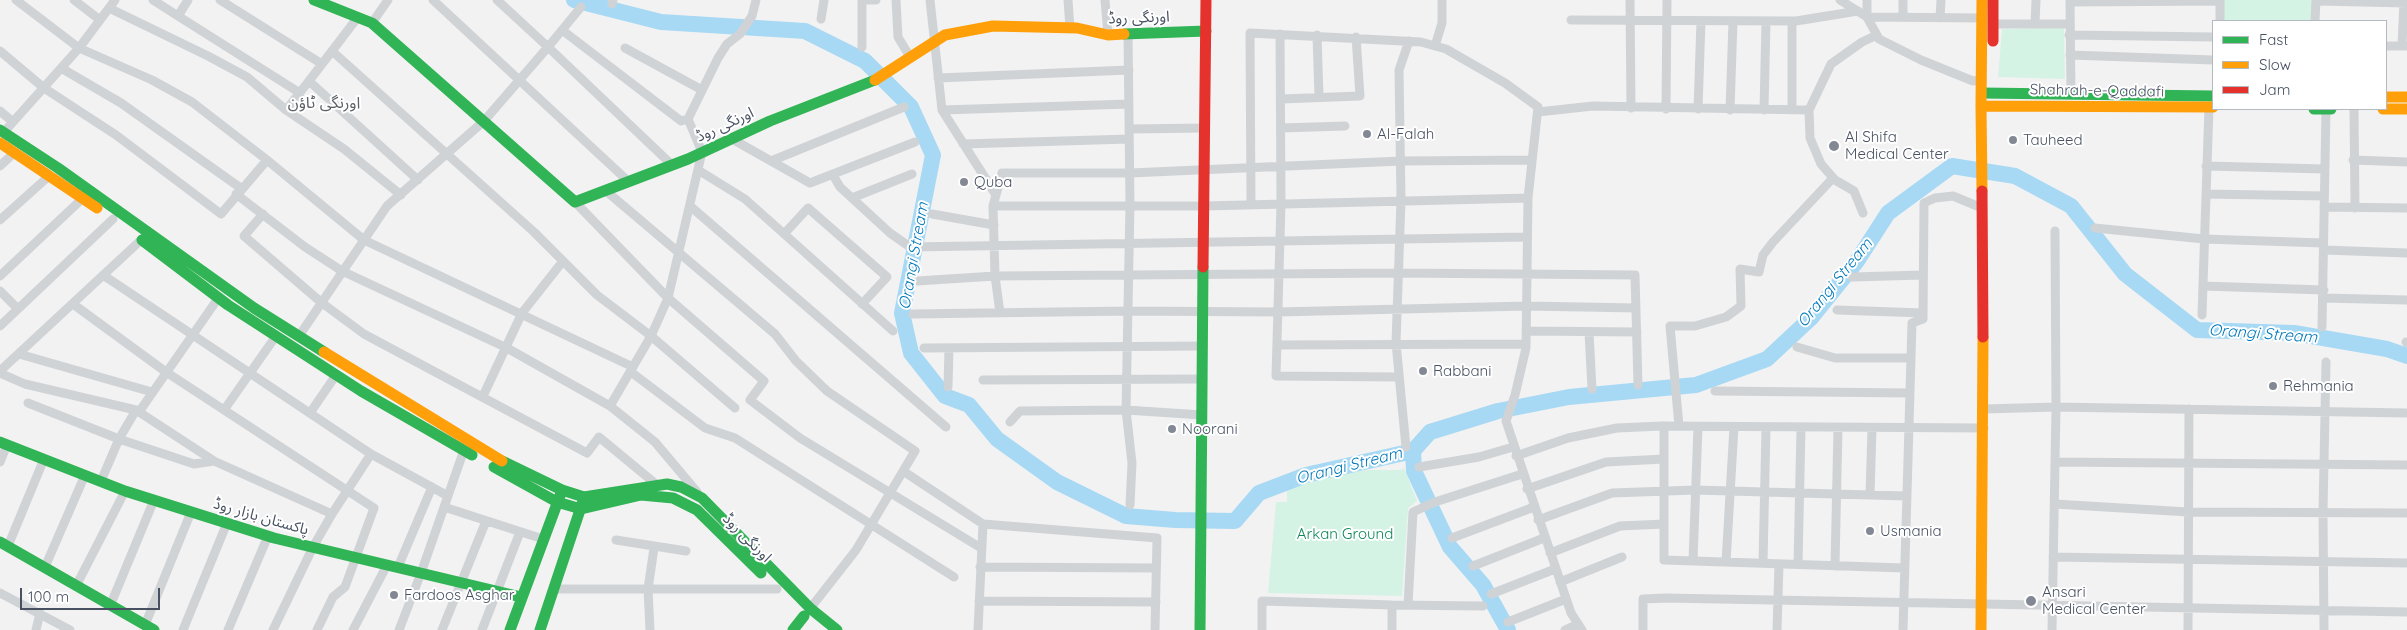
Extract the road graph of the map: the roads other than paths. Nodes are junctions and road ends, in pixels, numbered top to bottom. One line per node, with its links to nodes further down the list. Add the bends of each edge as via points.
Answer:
1 (16, 0): 76 (street)
2 (74, 0): 44 (street)
3 (115, 0): 35 (street)
4 (153, 0): 37 (street)
5 (188, 0): 37 (street)
6 (220, 0): 83 (street)
7 (314, 0): 38 (main road)
8 (388, 0): 54 (street)
9 (433, 0): 87 (street)
10 (497, 0): 74 (street)
11 (756, 0): 91 (street, via 752,16 727,44)
12 (824, 0): 43 (street)
13 (862, 0): 14 (street); 75 (street)
14 (876, 0)
15 (896, 0): 81 (street, via 898,36)
16 (930, 0): 70 (street)
17 (1068, 0): 58 (street)
18 (1105, 0): 65 (street)
19 (1206, 0): 60 (main road)
20 (1442, 0): 71 (street, via 1442,23)
21 (1630, 0): 46 (street)
22 (1667, 0): 47 (street)
23 (1840, 0): 36 (street)
24 (1867, 0): 39 (street)
25 (1903, 0): 40 (street)
26 (1941, 0): 41 (street)
27 (1982, 0): 42 (main road)
28 (1993, 0): 55 (main road)
29 (2036, 0): 56 (street)
30 (2204, 0): 31 (street); 48 (street, via 2220,1)
31 (2070, 1): 57 (street)
32 (2316, 1): 33 (street); 49 (street)
33 (2405, 2): 73 (street)
34 (581, 7): 59 (street)
35 (109, 8): 44 (street); 108 (street, via 247,77)
36 (1858, 11): 39 (street); 53 (street)
37 (178, 16): 92 (street)
38 (358, 17): 54 (main road); 79 (street)
39 (1867, 17): 40 (street); 63 (street)
40 (1903, 18): 41 (street)
41 (1940, 18): 42 (street)
42 (1982, 18): 88 (main road)
43 (821, 19)
44 (100, 20): 76 (street)
45 (1571, 20): 46 (street)
46 (1630, 20): 47 (street); 103 (street)
47 (1667, 20): 50 (street); 104 (street)
48 (2220, 20)
49 (2315, 20)
50 (1701, 21): 51 (street); 105 (street)
51 (1733, 21): 52 (street); 110 (street)
52 (1766, 21): 53 (street); 111 (street)
53 (1792, 21): 112 (street)
54 (372, 23): 119 (main road)
55 (1993, 24): 56 (street); 99 (main road)
56 (2036, 24): 57 (street)
57 (2069, 24): 64 (street)
58 (1070, 28): 65 (main road, اورنگی روڈ); 70 (main road, اورنگی روڈ, via 992,26 945,35)
59 (562, 30): 74 (street); 118 (street, via 681,121)
60 (1206, 30): 61 (main road, اورنگی روڈ); 122 (main road)
61 (1128, 34): 65 (main road, اورنگی روڈ); 85 (street)
62 (1280, 34): 66 (street); 98 (street); 143 (street, via 1250,33)
63 (1877, 35): 88 (street, via 1921,60 1973,81); 113 (street, via 1831,64)
64 (2069, 35): 68 (street); 80 (street)
65 (1108, 36)
66 (1317, 36): 67 (street); 95 (street)
67 (1356, 37): 69 (street); 95 (street, via 1360,96)
68 (2212, 37)
69 (1409, 41): 71 (street); 137 (street, via 1398,70)
70 (934, 42): 81 (main road, اورنگی روڈ); 86 (street)
71 (1435, 46): 117 (street, via 1505,83 1538,107)
72 (2387, 46): 73 (street)
73 (2405, 46)
74 (548, 47): 87 (street); 139 (street)
75 (862, 47)
76 (79, 48): 84 (street); 133 (street, via 152,80 192,102)
77 (625, 48): 91 (street)
78 (0, 51): 90 (street)
79 (332, 51): 83 (street); 132 (street)
80 (2070, 55): 82 (street); 93 (street)
81 (910, 57): 126 (main road, اورنگی روڈ, via 868,84)
82 (2212, 60)
83 (322, 64): 89 (street)
84 (61, 68): 90 (street); 154 (street, via 121,103)
85 (1129, 70): 86 (street); 100 (street)
86 (938, 78): 109 (street)
87 (519, 80): 119 (street); 153 (street)
88 (1982, 80): 99 (main road)
89 (310, 81): 92 (street); 152 (street)
90 (44, 88): 120 (street); 154 (street, via 116,135 221,214)
91 (702, 90): 118 (street)
92 (300, 93): 108 (street)
93 (2071, 94): 94 (main road, Shahrah-e-Qaddafi); 99 (main road, Shahrah-e-Qaddafi)
94 (2212, 96)
95 (1318, 97): 98 (street)
96 (2387, 97): 97 (main road)
97 (2407, 97)
98 (1281, 99): 123 (street)
99 (1987, 100): 102 (main road, Shahrah-e-Qaddafi); 174 (main road, via 1982,119)
100 (1129, 104): 109 (street); 124 (street)
101 (904, 106): 136 (street)
102 (2211, 107): 142 (street)
103 (1630, 108): 104 (street); 117 (street, via 1593,106)
104 (1666, 109): 105 (street)
105 (1698, 109): 110 (street)
106 (2387, 109): 107 (main road)
107 (2407, 109)
108 (286, 110): 157 (street, via 344,149)
109 (942, 110): 129 (street)
110 (1730, 110): 111 (street)
111 (1764, 110): 112 (street)
112 (1792, 110): 113 (street)
113 (1809, 110): 151 (street, via 1810,138 1821,164)
114 (2326, 110): 144 (street)
115 (2354, 110): 135 (street)
116 (0, 111): 120 (street)
117 (1538, 112): 134 (street)
118 (688, 119): 130 (street)
119 (484, 121): 132 (street); 164 (main road)
120 (13, 122): 125 (street)
121 (1345, 126): 123 (street)
122 (1205, 128): 124 (street); 146 (main road)
123 (1281, 128): 141 (street)
124 (1129, 129): 127 (street)
125 (1, 135): 131 (main road); 239 (main road, via 58,168 254,308)
126 (732, 139): 130 (main road, اورنگی روڈ); 136 (street)
127 (1129, 139): 129 (street); 147 (street)
128 (915, 142): 148 (street)
129 (963, 144): 158 (street)
130 (702, 152): 139 (main road, اورنگی روڈ); 145 (street)
131 (14, 153): 140 (street); 150 (main road)
132 (448, 155): 152 (street); 196 (street)
133 (267, 160): 154 (street); 187 (street)
134 (1531, 160): 137 (street); 162 (street)
135 (2353, 160): 138 (street); 172 (street)
136 (770, 161): 148 (street, via 810,184)
137 (1401, 161): 141 (street); 163 (street)
138 (2407, 162)
139 (672, 165): 153 (main road, اورنگی روڈ)
140 (0, 166)
141 (1281, 166): 143 (street); 166 (street)
142 (2206, 166): 144 (street); 156 (street)
143 (1250, 167): 146 (street); 167 (street)
144 (2325, 169): 159 (street)
145 (698, 170): 168 (street); 183 (street, via 745,200)
146 (1205, 170): 147 (street); 170 (main road)
147 (1130, 173): 158 (street, via 1002,174); 165 (street)
148 (833, 174): 161 (street, via 840,187)
149 (912, 174): 161 (street)
150 (49, 176): 160 (main road); 179 (street)
151 (1833, 178): 177 (street, via 1854,191); 284 (street, via 1773,242 1764,255 1759,272 1740,269 1742,306 1726,316 1695,326 1670,326)
152 (418, 180): 157 (street)
153 (629, 182): 155 (main road, اورنگی روڈ)
154 (239, 191): 175 (street)
155 (606, 191): 164 (main road, اورنگی روڈ); 195 (street)
156 (2206, 194): 159 (street); 185 (street)
157 (400, 195): 187 (street, via 387,206)
158 (996, 195): 169 (street)
159 (2324, 196): 171 (street)
160 (83, 198): 178 (main road); 203 (street)
161 (852, 198): 192 (street, via 910,247)
162 (1528, 198): 163 (street); 184 (street)
163 (1401, 200): 166 (street); 189 (street)
164 (575, 202): 213 (street)
165 (1130, 204): 169 (street); 170 (street); 191 (street)
166 (1281, 204): 167 (street); 188 (street)
167 (1251, 205): 170 (street)
168 (690, 206): 195 (street); 285 (street)
169 (993, 206): 180 (street)
170 (1204, 206): 190 (main road)
171 (2324, 207): 172 (street); 193 (street)
172 (2356, 208): 173 (street)
173 (2407, 208)
174 (1981, 211): 202 (street, via 1953,196 1924,203); 273 (main road)
175 (263, 214): 197 (street, via 305,248); 215 (street, via 244,236)
176 (932, 214): 180 (street)
177 (1862, 214)
178 (113, 219): 186 (main road); 220 (street)
179 (0, 220)
180 (994, 225): 192 (street)
181 (2095, 228): 185 (street)
182 (2055, 231): 271 (street)
183 (784, 234): 217 (street); 217 (street, via 808,208 887,277)
184 (1527, 237): 189 (street); 199 (street)
185 (2204, 239): 193 (street); 209 (street)
186 (141, 240): 200 (street); 212 (main road)
187 (364, 240): 197 (street); 226 (street)
188 (1280, 241): 189 (street); 190 (street); 201 (street)
189 (1399, 241): 198 (street)
190 (1204, 242): 191 (street); 206 (main road)
191 (1129, 243): 192 (street); 205 (street)
192 (995, 244): 204 (street)
193 (2323, 246): 194 (street); 211 (street)
194 (2407, 253)
195 (679, 255): 213 (street); 309 (street, via 775,334 796,362 827,391 915,451)
196 (563, 261): 226 (street); 240 (street, via 597,295)
197 (342, 271): 215 (street); 247 (street)
198 (1398, 273): 199 (street); 201 (street); 221 (street)
199 (1527, 273): 218 (street); 219 (street, via 1635,275)
200 (103, 275): 216 (street); 237 (street)
201 (1279, 275): 206 (street); 225 (street)
202 (1923, 275): 207 (street); 228 (street)
203 (0, 276)
204 (995, 276): 205 (street); 208 (street); 227 (street)
205 (1129, 276): 206 (street); 223 (street)
206 (1204, 276): 224 (main road)
207 (1852, 277)
208 (917, 281)
209 (2203, 286): 211 (street); 230 (street)
210 (0, 291): 220 (street)
211 (2323, 294): 214 (street); 232 (street)
212 (218, 297): 237 (street); 238 (main road)
213 (668, 298): 240 (street); 322 (street, via 764,381 750,400 800,438)
214 (2407, 300)
215 (322, 303): 239 (street); 268 (street, via 364,334)
216 (73, 304): 250 (street); 255 (street)
217 (862, 304): 233 (street)
218 (1527, 306): 219 (street); 221 (street); 234 (street)
219 (1636, 308): 236 (street)
220 (18, 309): 231 (street)
221 (1397, 310): 225 (street); 241 (street)
222 (1837, 310): 228 (street)
223 (1128, 311): 224 (street); 227 (street); 244 (street)
224 (1204, 311): 225 (street); 245 (main road)
225 (1278, 312): 243 (street)
226 (522, 313): 247 (street); 253 (street)
227 (1000, 313): 229 (street)
228 (1923, 313): 251 (street, via 1923,319 1912,323)
229 (913, 314)
230 (2202, 315)
231 (0, 326)
232 (2322, 327)
233 (893, 331)
234 (1526, 331): 235 (street); 242 (street)
235 (1589, 332): 236 (street); 264 (street)
236 (1637, 332): 262 (street)
237 (193, 334): 255 (street); 256 (street)
238 (276, 336): 256 (street); 257 (main road)
239 (299, 336): 317 (main road, via 492,456)
240 (651, 336): 253 (street); 272 (street)
241 (1396, 343): 242 (street); 243 (street); 258 (street)
242 (1526, 344): 298 (street, via 1506,421)
243 (1277, 345): 258 (street, via 1276,376)
244 (1127, 346): 245 (street); 249 (street); 259 (street)
245 (1203, 346): 260 (main road)
246 (1797, 346): 251 (street, via 1835,358)
247 (507, 348): 268 (street); 270 (street)
248 (924, 348): 249 (street)
249 (949, 348): 263 (street)
250 (19, 354): 254 (street); 266 (street)
251 (1911, 358): 267 (street)
252 (2326, 362): 278 (street)
253 (632, 370): 270 (street); 349 (street, via 705,428 735,438)
254 (0, 372): 277 (street, via 25,384)
255 (166, 372): 266 (street); 275 (street)
256 (250, 373): 275 (street); 279 (street)
257 (336, 375): 279 (street); 297 (main road)
258 (1398, 377): 296 (street)
259 (1126, 378): 260 (street); 261 (street); 276 (street)
260 (1202, 379): 281 (main road)
261 (983, 380)
262 (1638, 385)
263 (948, 387)
264 (1592, 389)
265 (1715, 391): 267 (street)
266 (152, 392): 277 (street)
267 (1910, 393): 292 (street)
268 (483, 396): 313 (street, via 587,453 598,437)
269 (28, 404): 294 (street)
270 (610, 406): 331 (street, via 655,442)
271 (2056, 407): 273 (street); 274 (street); 304 (street)
272 (735, 408)
273 (1984, 409): 293 (main road)
274 (2189, 409): 278 (street); 305 (street)
275 (224, 410): 316 (street)
276 (1126, 410): 281 (street); 282 (street, via 1020,411); 335 (street, via 1132,463)
277 (138, 411): 294 (street); 302 (street)
278 (2325, 411): 280 (street); 306 (street)
279 (310, 413): 299 (street)
280 (2407, 413)
281 (1202, 415): 430 (main road)
282 (1010, 422)
283 (1664, 426): 284 (street); 298 (street, via 1617,428); 301 (street)
284 (1679, 426): 286 (street)
285 (946, 427)
286 (1698, 427): 287 (street); 319 (street)
287 (1734, 427): 288 (street); 321 (street)
288 (1766, 428): 289 (street); 323 (street)
289 (1802, 428): 290 (street); 324 (street)
290 (1838, 428): 291 (street); 325 (street)
291 (1872, 428): 292 (street); 326 (street)
292 (1908, 428): 293 (street); 328 (street)
293 (1984, 428): 400 (main road)
294 (119, 439): 302 (street, via 194,464); 312 (street)
295 (4, 444): 300 (main road, پاکستان بازار روڈ); 303 (street)
296 (1406, 446)
297 (464, 450): 327 (street); 333 (main road)
298 (1514, 451): 308 (street); 310 (street)
299 (371, 454): 314 (street); 316 (street)
300 (44, 459): 311 (main road, پاکستان بازار روڈ); 356 (street)
301 (1664, 459): 315 (street, via 1606,462); 318 (street)
302 (214, 461): 343 (street)
303 (0, 462)
304 (2055, 462): 305 (street); 334 (street)
305 (2188, 463): 306 (street); 340 (street)
306 (2324, 464): 307 (street); 341 (street)
307 (2407, 465)
308 (1419, 467)
309 (903, 471): 322 (street); 347 (street)
310 (1522, 474): 315 (street); 399 (street, via 1413,512)
311 (85, 475): 312 (main road, پاکستان بازار روڈ); 377 (street)
312 (101, 481): 320 (main road, پاکستان بازار روڈ)
313 (657, 485): 329 (main road); 330 (street); 331 (main road, via 681,487)
314 (432, 487): 327 (street); 373 (street)
315 (1527, 489): 337 (street)
316 (347, 490): 343 (street); 362 (street, via 374,508)
317 (562, 490): 329 (main road); 333 (main road)
318 (1664, 490): 319 (street); 344 (street, via 1612,493); 348 (street)
319 (1695, 490): 321 (street); 366 (street)
320 (124, 491): 332 (main road, پاکستان بازار روڈ); 385 (street)
321 (1730, 491): 323 (street); 368 (street)
322 (890, 492): 349 (street); 359 (street)
323 (1766, 492): 324 (street); 369 (street)
324 (1800, 493): 325 (street); 372 (street)
325 (1836, 494): 326 (street); 375 (street)
326 (1870, 495): 328 (street)
327 (448, 496): 336 (street)
328 (1906, 496): 379 (street)
329 (584, 497): 338 (main road)
330 (672, 498): 338 (main road, اورنگی روڈ, via 641,496); 388 (main road, اورنگی روڈ, via 698,510)
331 (702, 498): 405 (main road)
332 (154, 500): 339 (main road, پاکستان بازار روڈ); 401 (street)
333 (557, 502): 338 (main road); 354 (main road)
334 (2055, 504): 340 (street); 364 (street)
335 (1130, 505)
336 (444, 507): 345 (street); 381 (street)
337 (1534, 507): 344 (street); 352 (street)
338 (581, 508): 386 (main road)
339 (191, 512): 346 (main road, پاکستان بازار روڈ); 411 (street)
340 (2188, 512): 341 (street); 365 (street)
341 (2323, 512): 342 (street); 367 (street)
342 (2407, 513)
343 (332, 514): 357 (street)
344 (1538, 520): 353 (street)
345 (486, 521): 350 (street); 383 (street)
346 (227, 523): 351 (main road, پاکستان بازار روڈ); 414 (street)
347 (983, 524): 359 (street); 378 (street, via 1157,538)
348 (1664, 524): 361 (street, via 1620,526); 366 (street, via 1664,560)
349 (871, 525): 382 (street); 405 (street, via 856,550)
350 (520, 532): 354 (street); 389 (street)
351 (268, 536): 357 (main road, پاکستان بازار روڈ); 415 (street)
352 (1452, 538)
353 (1544, 538): 361 (street); 374 (street)
354 (543, 539): 392 (main road)
355 (616, 540): 358 (street)
356 (4, 544): 377 (main road)
357 (313, 547): 362 (main road, پاکستان بازار روڈ); 416 (street)
358 (654, 548): 360 (street); 387 (street)
359 (980, 548): 376 (street)
360 (686, 551)
361 (1550, 553): 380 (street)
362 (356, 557): 373 (main road, پاکستان بازار روڈ); 417 (street, via 345,587 333,597)
363 (1622, 557): 384 (street)
364 (2053, 557): 365 (street); 403 (street)
365 (2188, 558): 367 (street); 404 (street)
366 (1694, 561): 368 (street)
367 (2323, 561): 370 (street); 406 (street)
368 (1726, 562): 369 (street)
369 (1763, 563): 371 (street)
370 (2407, 563)
371 (1779, 564): 372 (street); 395 (street)
372 (1798, 564): 375 (street)
373 (392, 566): 381 (main road, پاکستان بازار روڈ); 418 (street)
374 (1473, 566)
375 (1835, 566): 379 (street)
376 (980, 567): 378 (street); 394 (street)
377 (45, 568): 385 (main road)
378 (1156, 568): 396 (street)
379 (1904, 568): 397 (street)
380 (1556, 569): 384 (street); 391 (street)
381 (422, 573): 383 (main road, پاکستان بازار روڈ); 419 (street)
382 (954, 578)
383 (461, 582): 389 (main road, پاکستان بازار روڈ); 420 (street)
384 (1560, 582): 393 (street)
385 (76, 586): 401 (main road)
386 (553, 589): 387 (street); 423 (main road)
387 (648, 589): 388 (street); 424 (street)
388 (777, 589): 405 (main road, اورنگی روڈ)
389 (496, 591): 392 (main road, پاکستان بازار روڈ); 421 (street)
390 (0, 593): 408 (street)
391 (1491, 594)
392 (521, 597): 422 (main road)
393 (1566, 599): 409 (street); 410 (street)
394 (979, 601): 396 (street); 428 (street)
395 (1778, 601): 397 (street); 434 (street, via 1643,599); 435 (street)
396 (1156, 602): 429 (street)
397 (1902, 603): 400 (street); 436 (street)
398 (1392, 605): 399 (street); 431 (street, via 1262,601); 432 (street)
399 (1408, 605): 402 (street)
400 (1981, 605): 403 (street); 437 (main road)
401 (110, 606): 411 (main road)
402 (1483, 606)
403 (2052, 606): 404 (street); 438 (street)
404 (2188, 609): 406 (street); 439 (street)
405 (807, 612): 425 (main road); 426 (main road, اورنگی روڈ); 427 (main road)
406 (2324, 612): 407 (street); 440 (street)
407 (2407, 612)
408 (40, 613): 412 (street); 413 (street)
409 (1508, 622)
410 (1580, 627): 433 (street)
411 (150, 628)
412 (36, 630)
413 (70, 630)
414 (184, 630)
415 (228, 630)
416 (273, 630)
417 (317, 630)
418 (353, 630)
419 (399, 630)
420 (442, 630)
421 (482, 630)
422 (510, 630)
423 (540, 630)
424 (650, 630)
425 (793, 630)
426 (820, 630)
427 (837, 630)
428 (978, 630)
429 (1155, 630)
430 (1200, 630)
431 (1262, 630)
432 (1392, 630)
433 (1565, 630)
434 (1643, 630)
435 (1777, 630)
436 (1903, 630)
437 (1981, 630)
438 (2052, 630)
439 (2188, 630)
440 (2324, 630)

